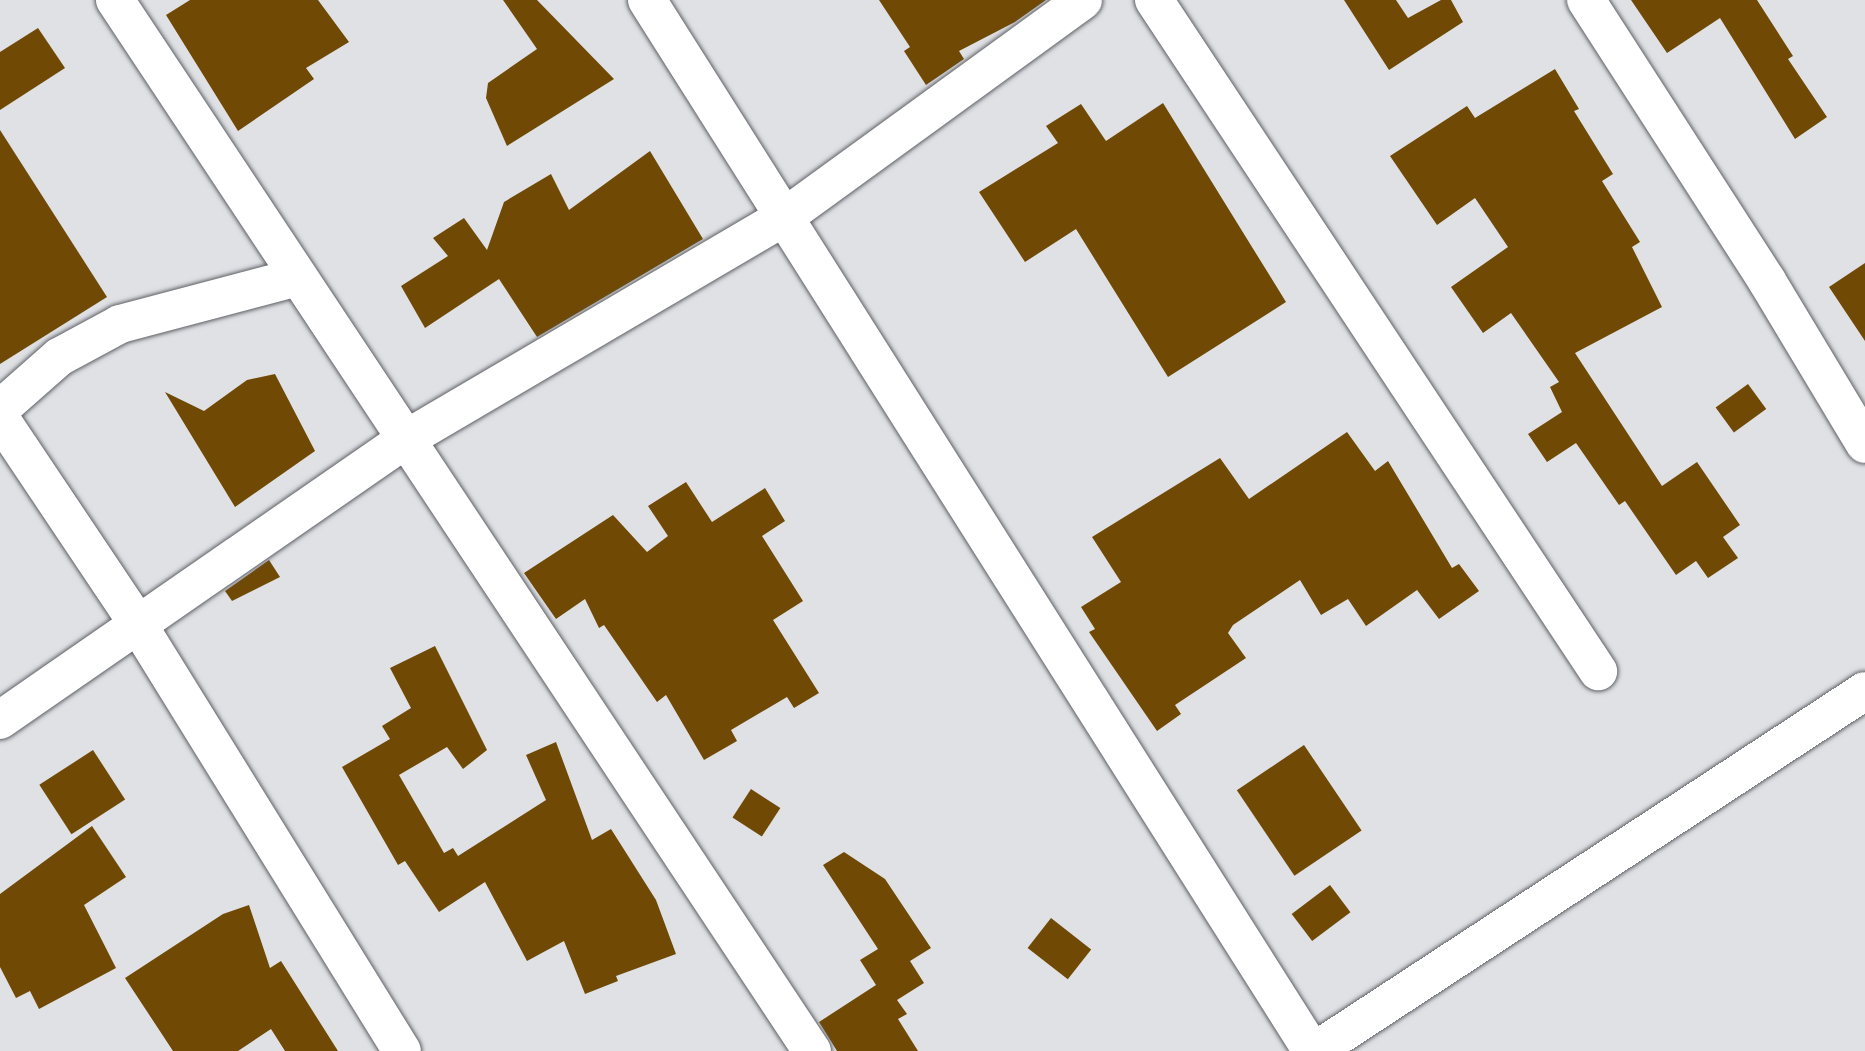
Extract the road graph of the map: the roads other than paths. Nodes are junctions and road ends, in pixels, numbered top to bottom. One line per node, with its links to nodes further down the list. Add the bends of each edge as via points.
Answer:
1 (115, 0): 7 (street)
2 (647, 0): 6 (street)
3 (1083, 0): 6 (street)
4 (1154, 0): 13 (street)
5 (1586, 0): 11 (street, via 1767,281)
6 (786, 216): 10 (street); 18 (street)
7 (298, 277): 8 (street, via 120,324 59,356); 10 (street)
8 (0, 409)
9 (0, 418): 12 (street)
10 (407, 439): 12 (street); 17 (street)
11 (1865, 444)
12 (137, 623): 15 (street); 16 (street)
13 (1598, 671)
14 (1865, 691): 18 (street)
15 (0, 720)
16 (402, 1051)
17 (812, 1051)
18 (1313, 1051)

